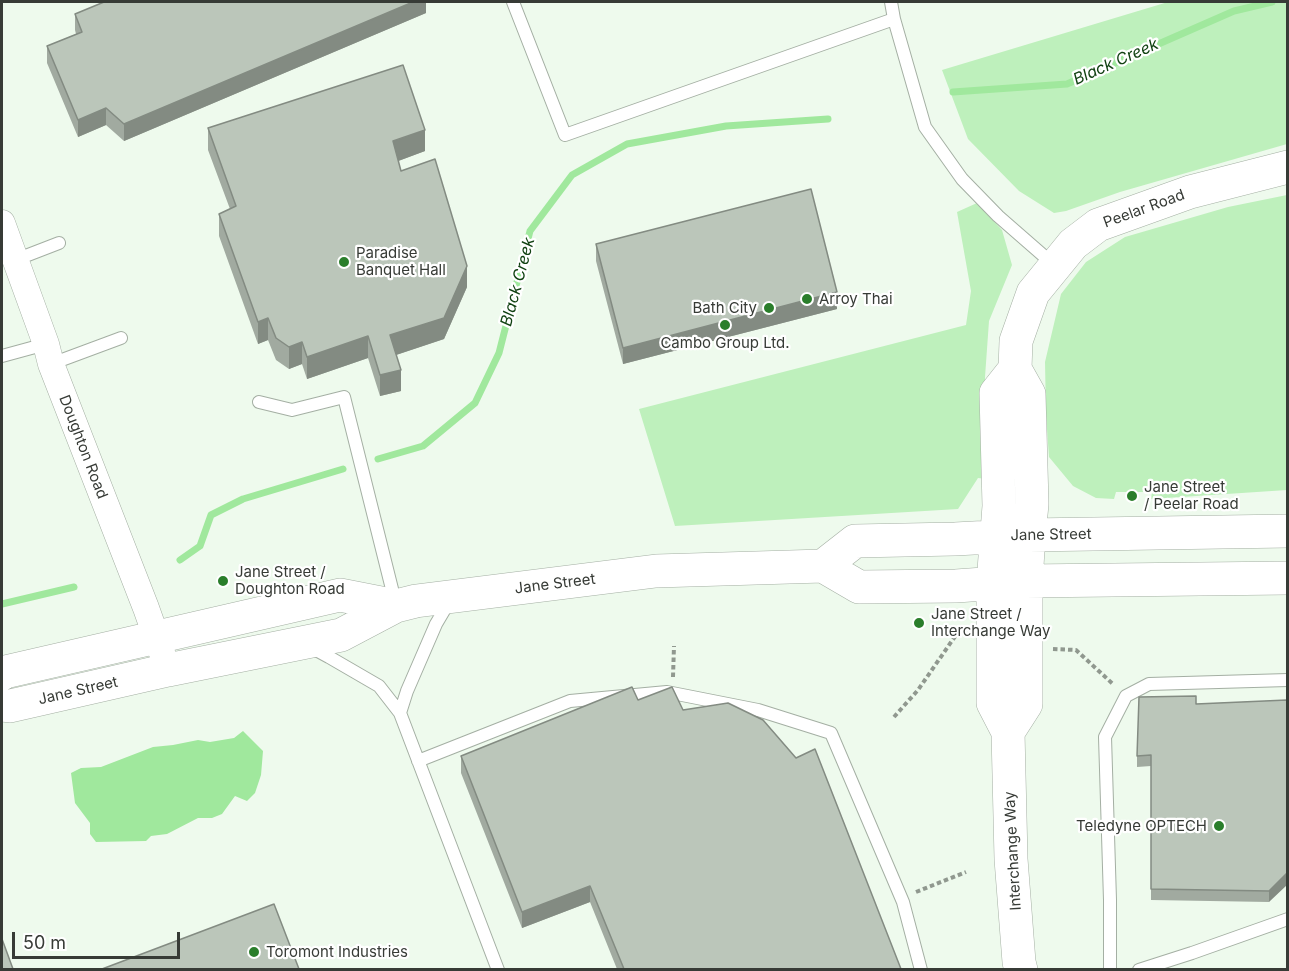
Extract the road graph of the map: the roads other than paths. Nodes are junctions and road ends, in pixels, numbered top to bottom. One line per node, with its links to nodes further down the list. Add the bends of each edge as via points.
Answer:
1 (513, 2): 3 (lane, via 565,135)
2 (891, 2): 3 (lane)
3 (894, 19): 8 (lane, via 925,127 962,179)
4 (1287, 166): 8 (main road, Peelar Road, via 1190,192 1098,225)
5 (2, 223): 7 (street, Doughton Road)
6 (59, 243): 7 (lane)
7 (15, 260): 10 (street, Doughton Road)
8 (1054, 265): 12 (main road, Peelar Road, via 1033,293 1016,341)
9 (121, 338): 10 (lane)
10 (49, 354): 11 (lane); 23 (street, Doughton Road)
11 (2, 356)
12 (1014, 369): 15 (main road, via 1029,394); 16 (main road, via 996,393)
13 (259, 402): 22 (lane, via 292,410 344,397)
14 (1287, 531): 15 (main road, Jane Street)
15 (1029, 535): 16 (main road, Jane Street); 19 (main road)
16 (996, 536): 17 (main road, Jane Street, via 855,541); 20 (main road, Interchange Way)
17 (824, 566): 20 (main road, via 859,587); 21 (main road, Jane Street, via 656,571)
18 (1287, 578): 19 (main road)
19 (1026, 581): 20 (main road); 30 (main road, via 1026,704)
20 (993, 583): 30 (main road, Interchange Way, via 993,703)
21 (453, 597): 22 (main road, Jane Street); 29 (lane, via 436,624)
22 (396, 606): 23 (main road, Jane Street, via 340,595); 24 (main road, Jane Street, via 341,635)
23 (156, 637): 25 (street, Doughton Road); 26 (main road, Jane Street)
24 (280, 648): 25 (main road, Jane Street); 29 (lane, via 318,651 379,686)
25 (168, 670): 28 (main road, Jane Street)
26 (2, 674)
27 (1287, 680): 36 (lane, via 1149,684 1126,696 1105,737)
28 (2, 705)
29 (400, 713): 31 (lane)
30 (1008, 732): 35 (main road, Interchange Way, via 1011,859)
31 (418, 761): 33 (lane); 34 (lane, via 570,701 667,692 758,710 831,734 901,897)
32 (1287, 919): 37 (lane)
33 (498, 969)
34 (921, 969)
35 (1021, 969)
36 (1110, 969)
37 (1139, 969)

